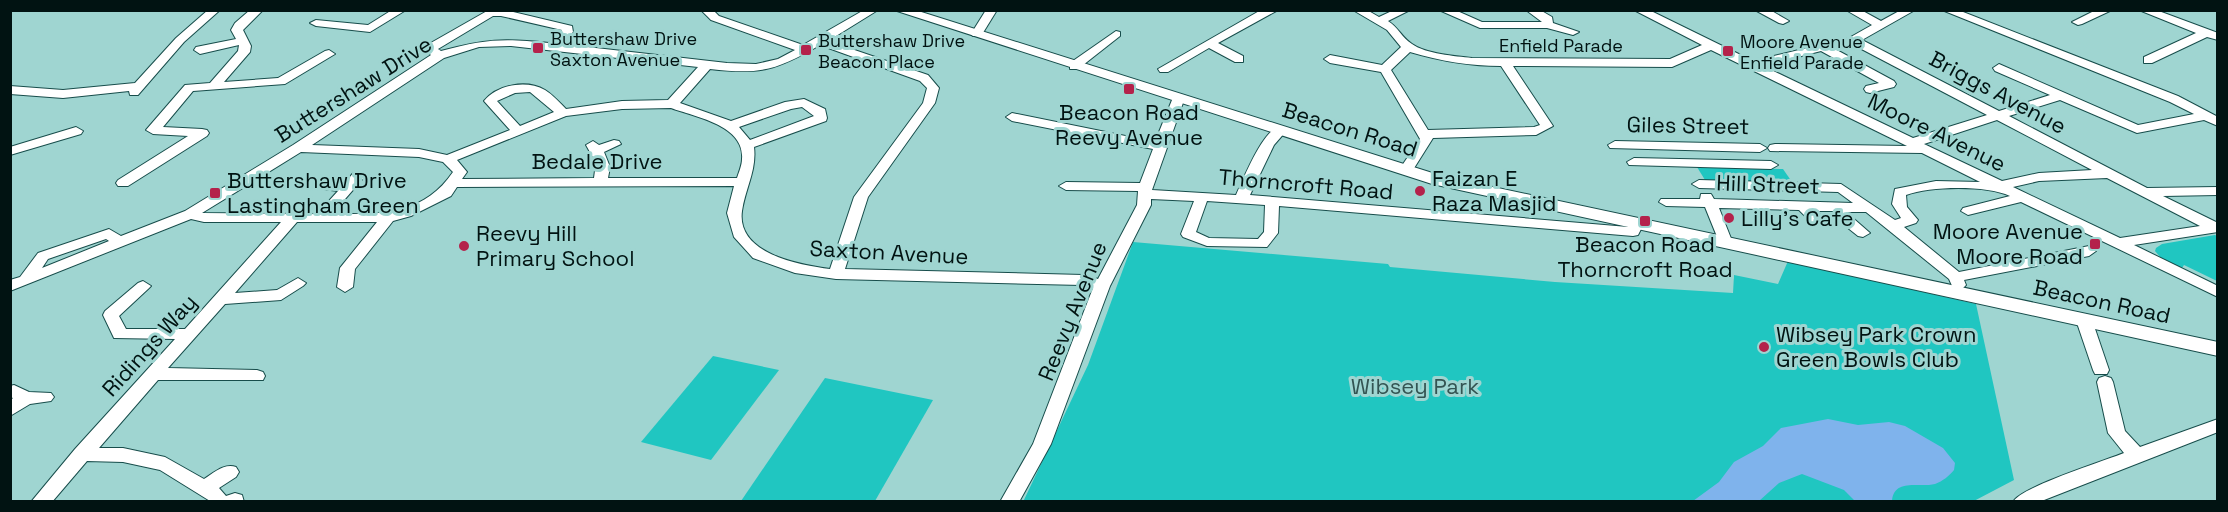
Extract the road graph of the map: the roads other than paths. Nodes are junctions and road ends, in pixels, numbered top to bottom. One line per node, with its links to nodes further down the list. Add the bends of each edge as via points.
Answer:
1 (215, 10): 54 (street, via 180,40 136,90)
2 (258, 10): 31 (street, via 239,25 237,30)
3 (401, 10): 22 (street, via 370,29)
4 (706, 10): 39 (street, via 715,18)
5 (873, 10): 32 (street, Buttershaw Drive)
6 (900, 10): 27 (main road, Beacon Road)
7 (992, 10): 27 (street)
8 (1273, 10): 33 (street)
9 (1358, 10): 20 (street)
10 (1405, 10): 20 (street)
11 (1444, 10): 24 (street, via 1480,25)
12 (1531, 10): 24 (street, via 1548,19)
13 (1639, 10): 34 (street, Moore Avenue)
14 (1760, 10): 21 (street)
15 (1851, 10): 25 (street)
16 (1910, 10): 25 (street)
17 (1947, 10): 60 (street, via 2174,99)
18 (2107, 10): 23 (street)
19 (2144, 10): 29 (street)
20 (1379, 21): 36 (street)
21 (1783, 21)
22 (315, 22)
23 (2078, 22)
24 (1547, 25): 26 (street)
25 (1880, 25): 30 (street)
26 (1573, 32)
27 (977, 34): 48 (main road, Beacon Road)
28 (1116, 34): 48 (street)
29 (2212, 35): 44 (street)
30 (1853, 40): 37 (street); 59 (street, Briggs Avenue)
31 (243, 41): 38 (street); 52 (street, via 244,52)
32 (821, 42): 39 (street, Buttershaw Drive); 122 (street, via 924,78 933,88 929,103 861,196)
33 (1210, 44): 42 (street); 49 (street)
34 (1711, 45): 45 (street, Enfield Parade, via 1672,63); 47 (street, Moore Avenue)
35 (552, 46): 41 (street, Buttershaw Drive, via 478,44); 41 (street, via 568,28 501,13 491,14 433,46 432,51); 46 (street, Buttershaw Drive)
36 (1408, 47): 45 (street, Enfield Parade, via 1442,58); 50 (street)
37 (1824, 48): 47 (street); 53 (street, via 1890,84)
38 (200, 50)
39 (807, 50): 46 (street, Buttershaw Drive, via 756,68)
40 (331, 53): 52 (street, via 280,85)
41 (440, 56): 74 (street, Buttershaw Drive)
42 (1239, 59)
43 (1330, 59): 50 (street)
44 (2148, 60)
45 (1505, 63): 67 (street, via 1547,126 1536,131)
46 (707, 65): 57 (street)
47 (1752, 65): 68 (street, Moore Avenue)
48 (1074, 66): 56 (main road, Beacon Road)
49 (1164, 69)
50 (1385, 69): 67 (street)
51 (1999, 69): 55 (street)
52 (213, 87): 88 (street, via 189,88 153,130 202,133)
53 (1870, 89)
54 (13, 92)
55 (2059, 96): 59 (street); 60 (street, via 2137,129)
56 (1178, 100): 65 (main road, Beacon Road); 73 (street, Reevy Avenue)
57 (672, 104): 58 (street, via 622,105); 63 (street)
58 (563, 113): 64 (street); 64 (street, via 538,90 518,88 498,94 490,101)
59 (1996, 115): 68 (street); 84 (street, Briggs Avenue)
60 (2205, 116): 62 (street)
61 (1012, 117): 73 (street)
62 (2217, 122)
63 (731, 125): 70 (street); 70 (street, via 789,105 804,103 820,112 821,118 808,124)
64 (518, 130): 79 (street)
65 (1280, 130): 83 (main road, Beacon Road); 100 (street, via 1268,144)
66 (76, 131): 78 (street)
67 (1423, 134): 83 (street, via 1427,139)
68 (1912, 143): 77 (street, Moore Avenue)
69 (614, 144): 86 (street, via 594,147 604,163 605,171)
70 (747, 145): 87 (street, Saxton Avenue, via 749,159)
71 (1615, 145): 72 (street, Giles Street)
72 (1676, 146): 75 (street, Giles Street); 81 (street)
73 (1160, 147): 95 (street, Reevy Avenue)
74 (298, 148): 79 (street, via 419,153); 108 (street, Buttershaw Drive)
75 (1760, 148)
76 (1775, 148): 77 (street)
77 (1925, 150): 94 (street, Moore Avenue)
78 (10, 151)
79 (448, 159): 89 (street, via 460,172)
80 (1634, 162): 81 (street)
81 (1686, 163): 82 (street); 90 (street)
82 (1771, 165)
83 (1406, 170): 113 (main road, Beacon Road)
84 (2109, 174): 94 (street, via 2027,179); 97 (street, Briggs Avenue)
85 (359, 175): 93 (street)
86 (599, 182): 87 (street, Bedale Drive); 89 (street, Bedale Drive)
87 (743, 182): 122 (street, Saxton Avenue, via 734,213 739,234 758,255 800,270)
88 (123, 183)
89 (452, 183): 109 (street, via 446,193)
90 (1698, 184): 103 (street); 106 (street, via 1841,188)
91 (328, 186): 93 (street)
92 (1066, 186): 95 (street, Thorncroft Road)
93 (349, 187): 111 (street)
94 (2001, 187): 99 (street, Moore Avenue); 114 (street, via 1909,188 1900,192 1898,200 1900,209 1911,220)
95 (1145, 190): 98 (street, Thorncroft Road); 128 (street, Reevy Avenue, via 1144,206)
96 (2217, 191): 97 (street)
97 (2144, 192): 115 (street, Briggs Avenue)
98 (1202, 197): 100 (street, Thorncroft Road); 101 (street, via 1188,234 1207,242 1262,244 1271,233)
99 (2023, 197): 107 (street); 119 (street, Moore Avenue)
100 (1241, 199): 101 (street, Thorncroft Road)
101 (1272, 202): 113 (street, Thorncroft Road, via 1632,232)
102 (1666, 202): 103 (street, Hill Street)
103 (1710, 203): 104 (street, Hill Street); 118 (street)
104 (1803, 206): 105 (street, Hill Street); 112 (street, via 1818,221)
105 (1832, 207): 106 (street, Hill Street); 112 (street)
106 (1869, 208): 114 (street)
107 (1968, 212)
108 (190, 214): 110 (street, via 204,218); 124 (street, Buttershaw Drive, via 119,243 109,233 43,256)
109 (388, 218): 111 (street); 127 (street, via 348,268)
110 (292, 219): 111 (street); 130 (street, Ridings Way)
111 (320, 219)
112 (1846, 219): 116 (street)
113 (1637, 223): 118 (main road, Beacon Road)
114 (1893, 225): 125 (street)
115 (2217, 227): 117 (street)
116 (1863, 233)
117 (2159, 237): 119 (street); 121 (street, via 2150,249)
118 (1725, 241): 125 (main road, Beacon Road)
119 (2118, 243): 121 (street, Moore Avenue)
120 (2089, 251): 125 (street)
121 (2162, 265): 129 (street, Moore Avenue)
122 (836, 274): 128 (street, Saxton Avenue, via 1083,280)
123 (298, 283): 130 (street, via 281,296)
124 (17, 284)
125 (1958, 285): 131 (main road, Beacon Road)
126 (143, 286): 132 (street, via 111,315 120,334)
127 (345, 286)
128 (1102, 286): 144 (street, Reevy Avenue, via 1042,444)
129 (2217, 292)
130 (219, 300): 132 (street, Ridings Way)
131 (2084, 320): 133 (main road, Beacon Road); 140 (street, via 2117,433)
132 (189, 334): 134 (street, Ridings Way)
133 (2217, 349)
134 (153, 374): 135 (street); 139 (street, Ridings Way)
135 (257, 376)
136 (45, 397): 137 (street, via 20,394)
137 (10, 410)
138 (2217, 425): 140 (street)
139 (81, 454): 142 (street, via 123,455 165,464); 143 (street, Ridings Way)
140 (2137, 456): 145 (street)
141 (230, 472): 142 (street)
142 (222, 496)
143 (41, 501)
144 (1009, 501)
145 (2022, 501)

